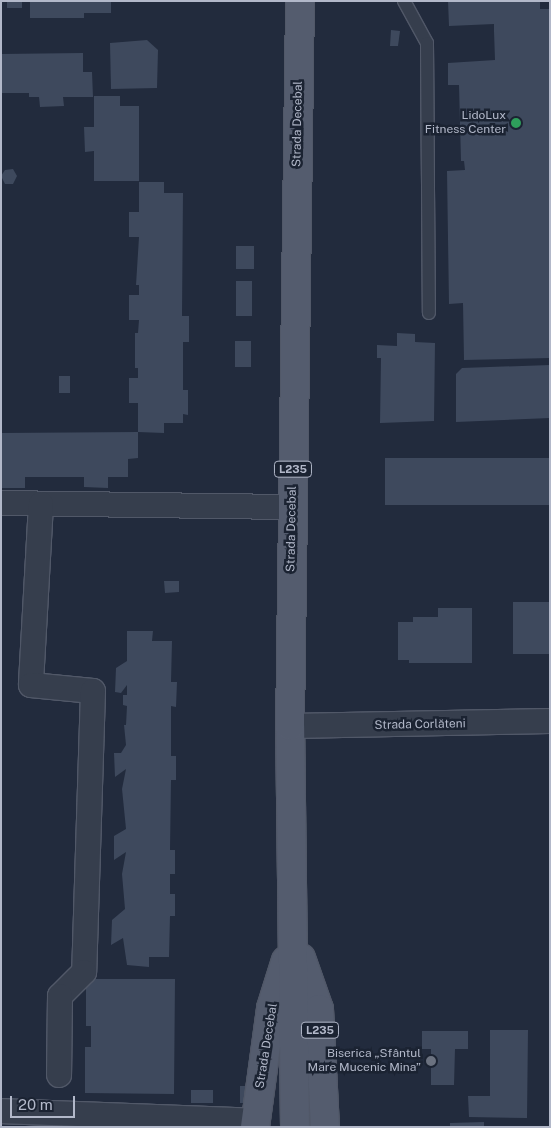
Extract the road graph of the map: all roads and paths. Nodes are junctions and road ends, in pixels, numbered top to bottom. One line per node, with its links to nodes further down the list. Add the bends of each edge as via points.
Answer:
1 (300, 1): 6 (main road, Strada Decebal / L235)
2 (404, 1): 3 (lane, via 426,44)
3 (429, 313)
4 (1, 503): 5 (street)
5 (41, 504): 6 (street); 10 (street, via 31,685 94,691 84,972 60,996)
6 (293, 506): 8 (main road, Strada Decebal / L235)
7 (550, 721): 8 (street, Strada Corlăteni)
8 (290, 726): 9 (main road, Strada Decebal / L235)
9 (293, 938): 12 (main road, Strada Decebal / L235, via 271,1008); 13 (main road, Strada Decebal); 14 (main road, Strada Decebal / L235, via 319,1008)
10 (59, 1075)
11 (1, 1111): 12 (street)
12 (255, 1124)
13 (295, 1127)
14 (326, 1127)

